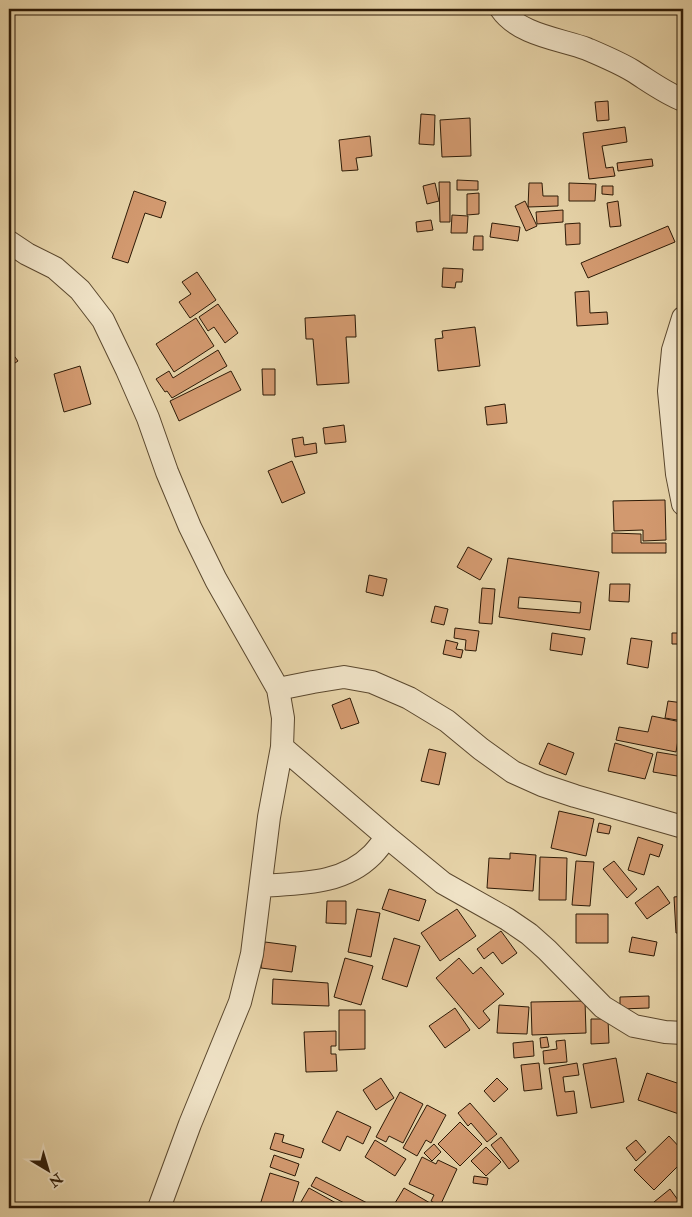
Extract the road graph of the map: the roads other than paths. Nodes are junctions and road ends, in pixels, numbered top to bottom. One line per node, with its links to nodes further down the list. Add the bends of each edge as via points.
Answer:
1 (501, 9): 2 (street, via 525,29 588,50 632,70)
2 (683, 100)
3 (9, 242): 6 (street, via 55,268 80,290 103,320 148,418 190,527)
4 (683, 318): 5 (street, via 673,350 670,392 677,474)
5 (683, 504)
6 (278, 689): 7 (street, via 283,718); 8 (street, via 344,677 372,682 409,698 447,721 513,772 575,796)
7 (282, 747): 9 (street); 10 (street)
8 (683, 827)
9 (387, 837): 10 (street, via 371,856 336,877); 11 (street, via 443,883 529,934 603,1007 634,1026)
10 (261, 886): 12 (street, via 252,954 240,1002)
11 (683, 1033)
12 (159, 1208)

